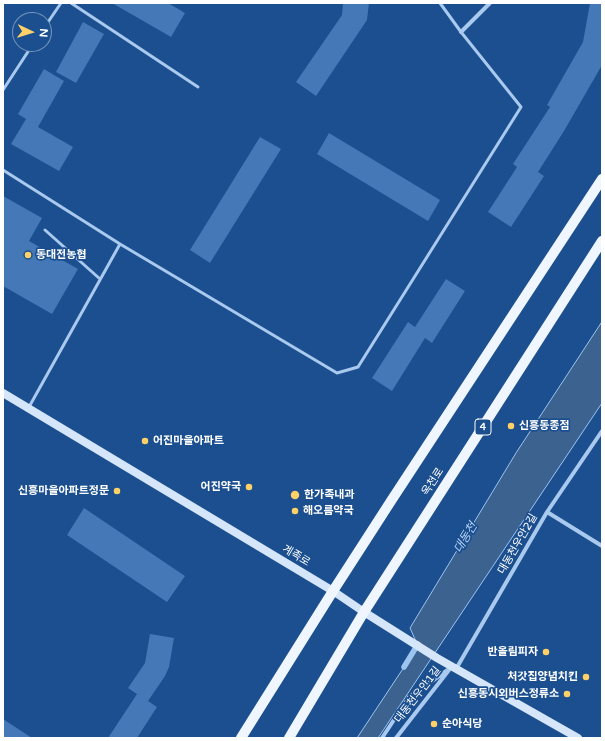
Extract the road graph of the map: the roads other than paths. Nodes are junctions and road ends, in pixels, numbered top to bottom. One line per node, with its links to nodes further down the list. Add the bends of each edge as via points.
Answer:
1 (60, 3): 5 (lane)
2 (71, 3): 8 (lane)
3 (440, 3): 6 (lane)
4 (490, 3): 6 (street)
5 (52, 16)
6 (461, 32): 14 (lane, via 521,107 358,367 337,373)
7 (29, 52): 9 (lane)
8 (198, 87)
9 (3, 90)
10 (3, 170): 14 (lane)
11 (602, 179): 21 (main road)
12 (46, 230): 15 (lane)
13 (602, 241): 22 (main road, 옥천로 / 4)
14 (120, 244): 15 (lane)
15 (100, 279): 17 (lane)
16 (3, 393): 17 (main road, 계족로)
17 (28, 409): 21 (main road, 계족로)
18 (602, 430): 19 (street, 대동천우안2길)
19 (547, 512): 20 (street); 23 (street, 대동천우안2길)
20 (602, 546)
21 (333, 591): 22 (main road, 계족로); 24 (main road)
22 (364, 612): 23 (main road, 계족로); 25 (main road, 옥천로 / 4)
23 (454, 668): 26 (street, 대동천우안1길, via 410,697); 27 (street, 대동천우안1길); 28 (main road, 계족로)
24 (241, 738)
25 (289, 738)
26 (382, 738)
27 (396, 738)
28 (578, 738)

